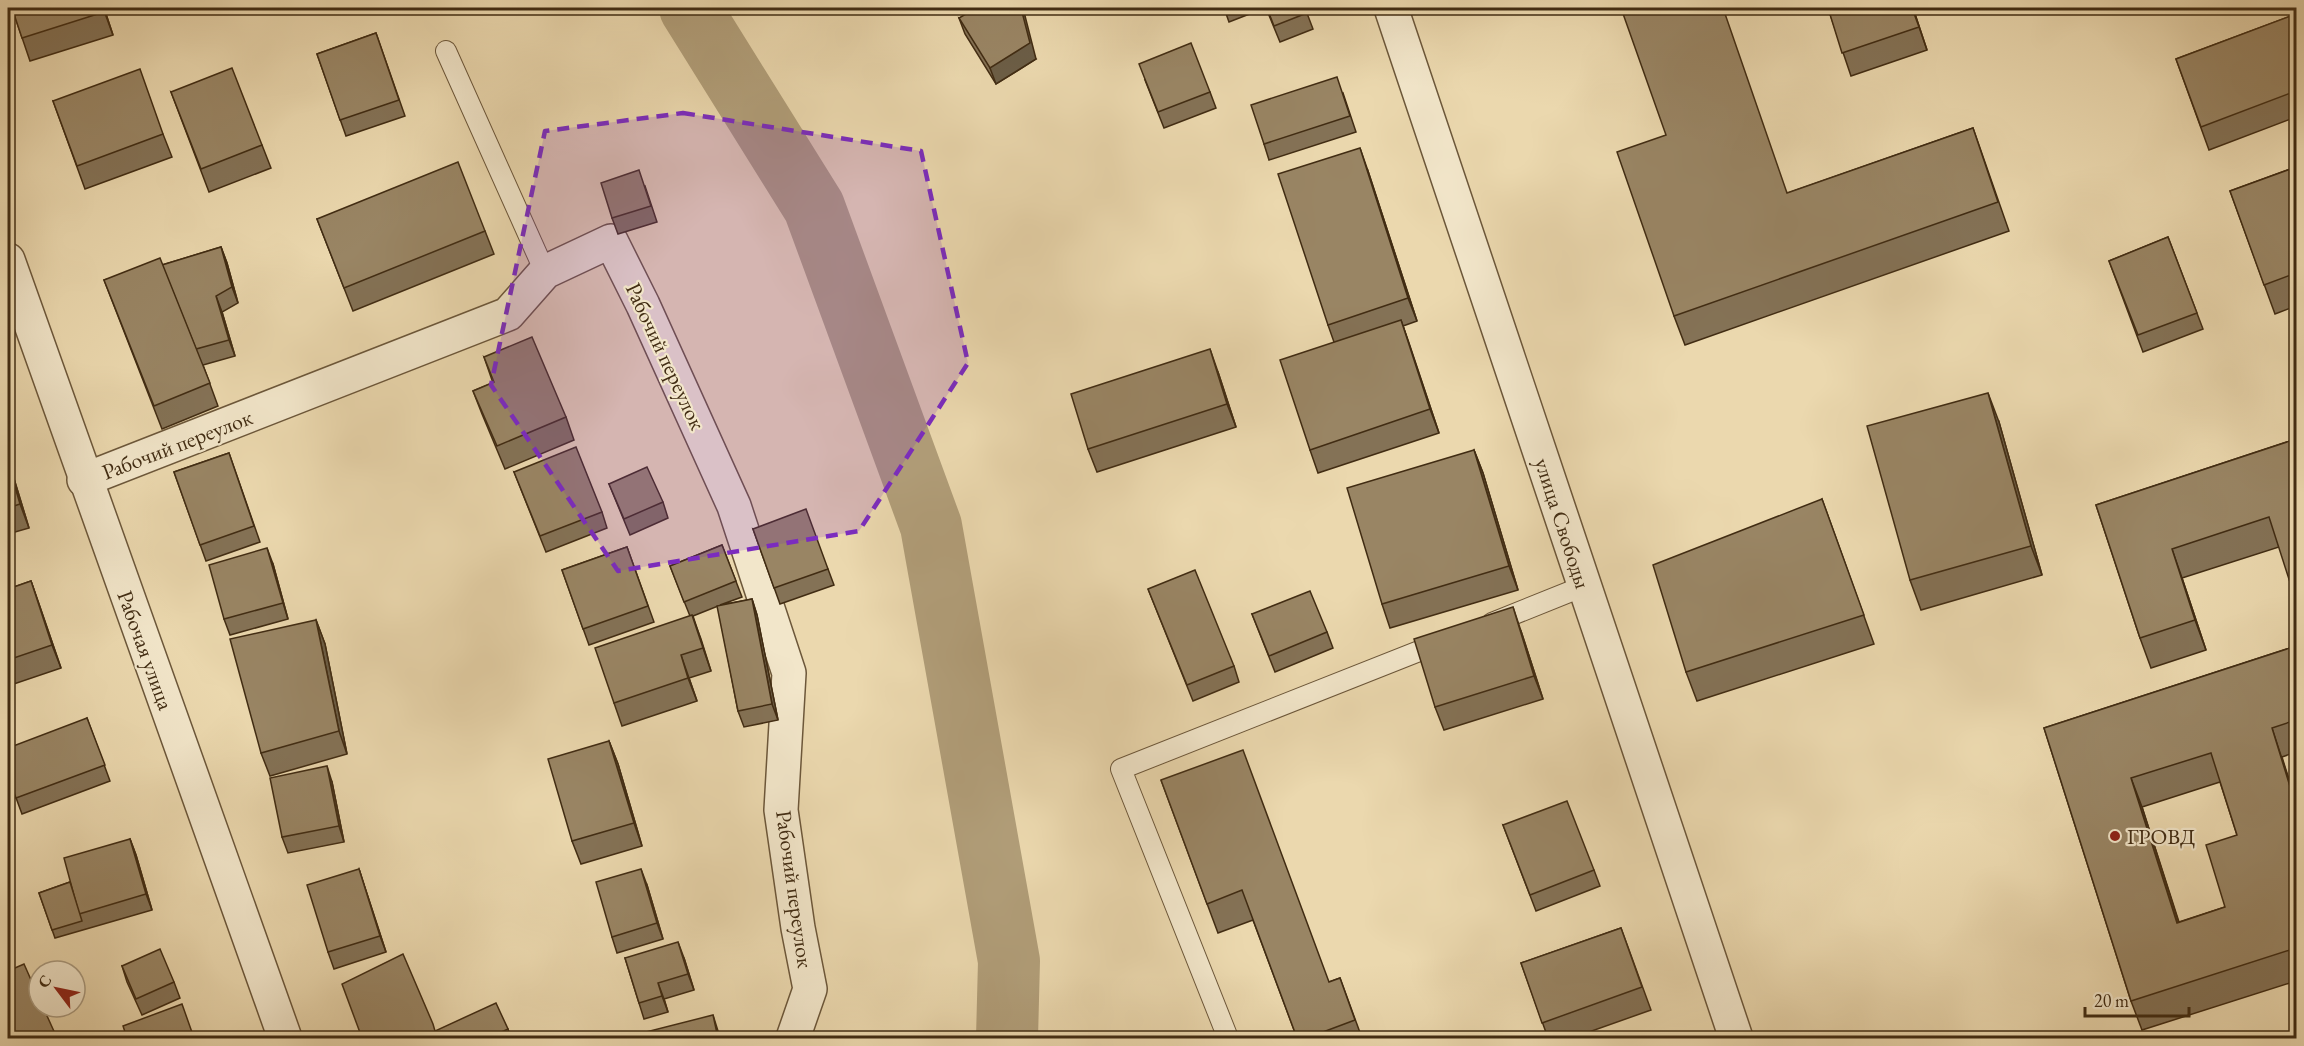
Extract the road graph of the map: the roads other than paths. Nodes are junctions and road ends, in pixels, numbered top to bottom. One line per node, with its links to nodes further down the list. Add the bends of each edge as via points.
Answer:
1 (1391, 8): 6 (street, улица Свободы)
2 (446, 51): 4 (lane)
3 (8, 260): 5 (street, Рабочая улица)
4 (545, 272): 5 (street, Рабочий переулок, via 508,314); 8 (street, Рабочий переулок, via 611,241 734,506 789,673 781,810 810,989)
5 (84, 480): 7 (street, Рабочая улица)
6 (1584, 586): 9 (lane, via 1121,769); 10 (street, улица Свободы)
7 (285, 1038)
8 (793, 1038)
9 (1228, 1038)
10 (1736, 1038)

